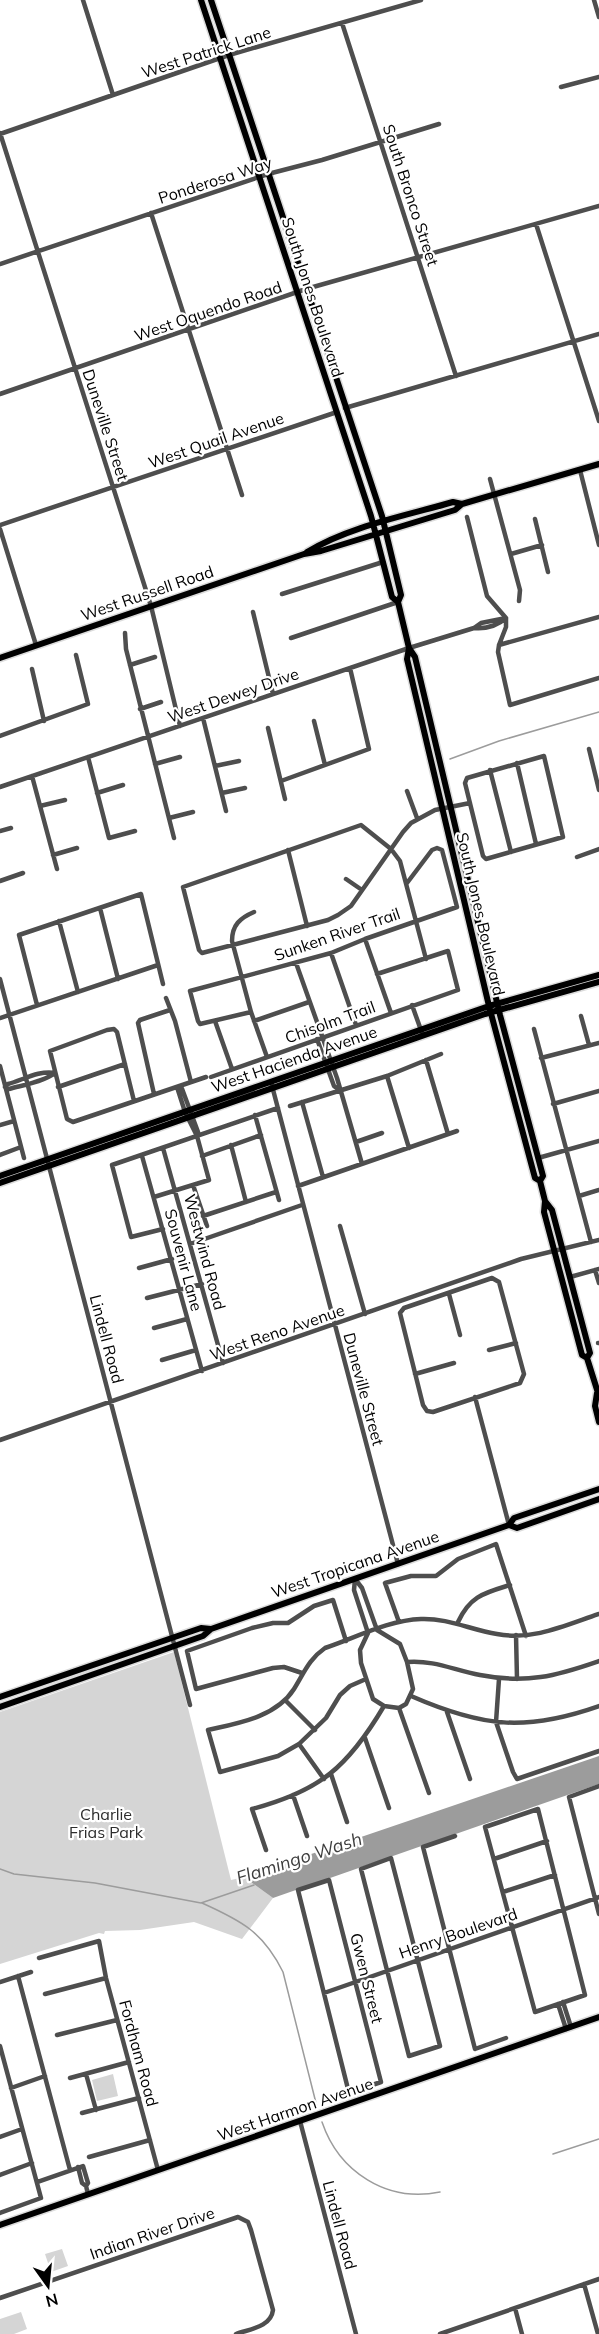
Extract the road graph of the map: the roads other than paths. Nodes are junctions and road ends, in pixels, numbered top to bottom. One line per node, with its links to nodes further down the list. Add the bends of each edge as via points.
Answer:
1 (83, 0): 12 (street)
2 (201, 0): 9 (main road, South Jones Boulevard)
3 (211, 0): 8 (main road, South Jones Boulevard)
4 (421, 0): 7 (street, West Patrick Lane)
5 (594, 0): 6 (street)
6 (599, 17)
7 (342, 23): 8 (street, West Patrick Lane); 15 (street, South Bronco Street)
8 (229, 55): 9 (street, West Patrick Lane); 16 (main road, South Jones Boulevard)
9 (220, 58): 12 (street, West Patrick Lane); 17 (main road, South Jones Boulevard)
10 (599, 77): 11 (street)
11 (561, 87)
12 (113, 95): 14 (street, West Patrick Lane)
13 (440, 124): 15 (street, Ponderosa Way)
14 (0, 133): 21 (street, Duneville Street)
15 (381, 142): 16 (street, Ponderosa Way); 22 (street, South Bronco Street)
16 (268, 174): 17 (street, Ponderosa Way); 24 (main road, South Jones Boulevard)
17 (260, 177): 19 (street, Ponderosa Way); 25 (main road, South Jones Boulevard)
18 (599, 206): 20 (street, West Oquendo Road)
19 (151, 213): 21 (street, Ponderosa Way); 26 (street)
20 (536, 224): 22 (street, West Oquendo Road); 28 (street)
21 (38, 251): 23 (street, Ponderosa Way); 29 (street, Duneville Street)
22 (419, 258): 24 (street, West Oquendo Road); 30 (street, South Bronco Street)
23 (0, 264)
24 (306, 289): 25 (street, West Oquendo Road); 32 (main road, South Jones Boulevard)
25 (298, 292): 26 (street, West Oquendo Road); 33 (main road, South Jones Boulevard)
26 (189, 331): 29 (street, West Oquendo Road); 35 (street)
27 (599, 334): 28 (street)
28 (574, 342): 30 (street); 34 (street)
29 (75, 369): 31 (street, West Oquendo Road); 39 (street, Duneville Street)
30 (456, 376): 32 (street)
31 (0, 394)
32 (345, 408): 45 (main road, South Jones Boulevard)
33 (337, 411): 35 (street, West Quail Avenue); 46 (main road, South Jones Boulevard)
34 (599, 421)
35 (227, 449): 39 (street, West Quail Avenue); 41 (street)
36 (599, 464): 37 (main road, West Russell Road)
37 (580, 470): 40 (main road, West Russell Road); 50 (street)
38 (490, 479): 40 (street)
39 (112, 486): 47 (street, West Quail Avenue); 59 (street, Duneville Street)
40 (495, 494): 42 (main road, West Russell Road); 53 (street)
41 (242, 495)
42 (462, 504): 45 (main road, West Russell Road, via 453,502); 48 (main road, West Russell Road, via 455,510)
43 (467, 517): 62 (street, via 487,596)
44 (536, 519): 51 (street)
45 (384, 522): 46 (main road, West Russell Road); 48 (main road, South Jones Boulevard)
46 (374, 525): 49 (main road, South Jones Boulevard); 52 (main road, West Russell Road)
47 (0, 527): 65 (street)
48 (386, 530): 49 (main road, West Russell Road); 57 (main road, South Jones Boulevard, via 401,595)
49 (376, 533): 52 (main road, West Russell Road); 54 (main road, South Jones Boulevard)
50 (599, 544)
51 (542, 545): 53 (street); 55 (street)
52 (304, 554): 59 (main road, West Russell Road)
53 (511, 554): 58 (street)
54 (383, 562): 56 (street); 57 (main road, South Jones Boulevard, via 392,597)
55 (548, 572)
56 (282, 594)
57 (398, 602): 64 (street); 67 (main road, South Jones Boulevard)
58 (519, 602)
59 (151, 606): 65 (main road, West Russell Road); 82 (street, Duneville Street)
60 (253, 612): 75 (street)
61 (599, 617): 66 (street)
62 (506, 618): 66 (street); 67 (street, West Dewey Drive)
63 (125, 633): 71 (street)
64 (291, 638)
65 (36, 645): 70 (main road, West Russell Road)
66 (499, 645): 74 (street, via 510,705)
67 (409, 648): 72 (street, West Dewey Drive); 79 (main road, South Jones Boulevard, via 407,659); 86 (main road, South Jones Boulevard, via 415,657)
68 (76, 655): 80 (street, via 88,704)
69 (154, 657): 71 (street)
70 (0, 658)
71 (130, 665): 77 (street)
72 (350, 668): 75 (street, West Dewey Drive); 93 (street, via 369,749)
73 (32, 669): 80 (street)
74 (599, 678)
75 (273, 694): 78 (street, West Dewey Drive)
76 (161, 702): 77 (street)
77 (140, 709): 85 (street)
78 (203, 718): 82 (street, West Dewey Drive); 94 (street)
79 (421, 719): 86 (main road); 110 (main road, South Jones Boulevard)
80 (44, 721): 84 (street)
81 (314, 721): 93 (street)
82 (180, 726): 85 (street, West Dewey Drive)
83 (268, 728): 97 (street)
84 (0, 736)
85 (147, 737): 89 (street, West Dewey Drive); 92 (street)
86 (435, 740): 109 (main road, South Jones Boulevard)
87 (589, 749): 101 (street)
88 (180, 757): 92 (street)
89 (88, 758): 96 (street, West Dewey Drive); 103 (street)
90 (239, 761): 94 (street)
91 (517, 763): 95 (street); 119 (street); 119 (street, via 544,757 564,835)
92 (154, 764): 113 (street)
93 (325, 765): 97 (street)
94 (215, 766): 104 (street)
95 (490, 770): 107 (street, via 467,778); 124 (street)
96 (32, 776): 99 (street, West Dewey Drive); 108 (street)
97 (281, 781): 105 (street)
98 (123, 786): 103 (street)
99 (0, 788)
100 (245, 788): 104 (street)
101 (599, 790)
102 (407, 791): 114 (street)
103 (97, 793): 117 (street, via 109,838)
104 (222, 793): 112 (street)
105 (285, 799)
106 (65, 800): 108 (street)
107 (470, 802): 109 (street); 124 (street, via 483,856 486,859)
108 (40, 806): 125 (street)
109 (451, 806): 110 (street); 157 (main road, South Jones Boulevard)
110 (442, 808): 114 (street); 158 (main road, South Jones Boulevard)
111 (193, 812): 113 (street)
112 (226, 812)
113 (169, 818): 118 (street)
114 (417, 818): 121 (street)
115 (10, 828): 116 (street)
116 (0, 831)
117 (135, 831)
118 (174, 838)
119 (537, 844): 124 (street)
120 (77, 848): 125 (street)
121 (391, 849): 123 (street, via 361,825); 131 (street, via 400,861); 132 (street)
122 (599, 849): 126 (street)
123 (288, 850): 137 (street); 139 (street, via 186,885 200,952)
124 (511, 852)
125 (53, 855): 127 (street)
126 (577, 857)
127 (57, 869)
128 (22, 873): 130 (street)
129 (346, 879): 132 (street)
130 (0, 881)
131 (407, 883): 136 (street); 136 (street, Sunken River Trail, via 432,850 444,852 457,907)
132 (362, 890): 137 (street, via 351,906 338,915)
133 (100, 908): 135 (street); 143 (street, via 141,894); 148 (street)
134 (254, 912): 139 (street, via 237,922)
135 (59, 921): 152 (street); 155 (street, via 19,935)
136 (414, 921): 138 (street, Sunken River Trail); 141 (street)
137 (307, 926): 139 (street)
138 (365, 939): 140 (street, Sunken River Trail); 144 (street)
139 (233, 945): 146 (street)
140 (331, 953): 142 (street, Sunken River Trail); 167 (street)
141 (426, 959): 144 (street); 156 (street, Chisolm Trail, via 448,951 458,990)
142 (296, 963): 146 (street, Sunken River Trail); 154 (street)
143 (158, 965): 148 (street); 150 (street)
144 (378, 974): 161 (street)
145 (599, 975): 151 (main road, West Hacienda Avenue)
146 (242, 978): 160 (street); 165 (street, Sunken River Trail, via 190,991 198,1022)
147 (0, 979): 162 (street, Lindell Road)
148 (118, 979): 152 (street)
149 (599, 982): 151 (main road, West Hacienda Avenue)
150 (163, 984)
151 (556, 990): 157 (main road, West Hacienda Avenue)
152 (78, 992): 155 (street)
153 (166, 998): 159 (street)
154 (309, 1002): 166 (street); 170 (street)
155 (37, 1005): 162 (street)
156 (412, 1005): 161 (street, Chisolm Trail); 169 (street)
157 (498, 1007): 158 (main road, West Hacienda Avenue); 200 (main road, South Jones Boulevard)
158 (490, 1009): 169 (main road, West Hacienda Avenue); 201 (main road, South Jones Boulevard)
159 (170, 1010): 184 (street); 192 (street, via 138,1023)
160 (251, 1012): 165 (street); 166 (street)
161 (391, 1013): 167 (street, Chisolm Trail)
162 (9, 1015): 164 (street); 183 (street, Lindell Road)
163 (581, 1016): 172 (street)
164 (0, 1018)
165 (215, 1021): 180 (street)
166 (254, 1021): 174 (street)
167 (356, 1025): 170 (street, Chisolm Trail)
168 (534, 1029): 175 (street)
169 (422, 1032): 178 (main road, West Hacienda Avenue)
170 (320, 1038): 174 (street, Chisolm Trail); 178 (street)
171 (599, 1043): 172 (street)
172 (589, 1045): 175 (street)
173 (441, 1054): 176 (street)
174 (267, 1057): 180 (street, Chisolm Trail)
175 (541, 1058): 195 (street)
176 (426, 1060): 182 (street); 206 (street)
177 (125, 1064): 181 (street, via 114,1029 50,1052); 187 (street); 193 (street)
178 (329, 1065): 185 (main road, West Hacienda Avenue); 189 (street, via 334,1086)
179 (0, 1066): 188 (street)
180 (232, 1070): 184 (street, Chisolm Trail)
181 (55, 1073): 183 (street, via 47,1072); 187 (street)
182 (387, 1076): 189 (street); 214 (street)
183 (26, 1081): 188 (street, via 8,1084); 221 (street, Lindell Road)
184 (191, 1083): 186 (street, Chisolm Trail)
185 (272, 1085): 197 (street, Duneville Street); 198 (main road, West Hacienda Avenue)
186 (179, 1086): 192 (street, Chisolm Trail); 198 (street)
187 (58, 1087): 193 (street, Chisolm Trail, via 70,1122)
188 (6, 1089): 191 (street); 202 (street)
189 (339, 1090): 194 (street); 210 (street)
190 (599, 1091): 195 (street)
191 (0, 1094)
192 (154, 1094): 193 (street, Chisolm Trail)
193 (134, 1101)
194 (302, 1102): 196 (street); 224 (street)
195 (553, 1104): 215 (street)
196 (290, 1106)
197 (278, 1108): 199 (street); 228 (street, Duneville Street)
198 (189, 1114): 208 (street); 221 (main road, West Hacienda Avenue)
199 (255, 1115): 207 (street); 208 (street)
200 (527, 1117): 201 (main road); 220 (main road, South Jones Boulevard)
201 (519, 1120): 226 (main road, South Jones Boulevard, via 535,1178)
202 (14, 1121): 203 (street); 212 (street)
203 (0, 1125)
204 (457, 1131): 206 (street)
205 (382, 1133): 210 (street)
206 (448, 1134): 214 (street)
207 (261, 1135): 211 (street); 231 (street)
208 (197, 1136): 213 (street); 218 (street)
209 (599, 1141): 215 (street)
210 (356, 1142): 222 (street)
211 (231, 1145): 218 (street); 235 (street)
212 (21, 1148): 216 (street); 219 (street)
213 (163, 1148): 217 (street); 230 (street, Westwind Road)
214 (409, 1148): 222 (street)
215 (567, 1150): 220 (street); 232 (street)
216 (0, 1155)
217 (142, 1156): 233 (street, Souvenir Lane); 241 (street, via 112,1165 131,1237)
218 (202, 1156): 227 (street, via 209,1180)
219 (24, 1158)
220 (538, 1158): 226 (main road, South Jones Boulevard, via 543,1176)
221 (48, 1163): 223 (main road, West Hacienda Avenue); 225 (main road, West Hacienda Avenue); 274 (street, Lindell Road)
222 (362, 1164): 224 (street)
223 (0, 1176)
224 (323, 1178): 228 (street)
225 (0, 1182)
226 (540, 1182): 236 (main road, South Jones Boulevard)
227 (193, 1185): 230 (street); 238 (street)
228 (298, 1186): 237 (street, Duneville Street)
229 (599, 1190): 232 (street)
230 (176, 1191): 233 (street); 244 (street, Westwind Road)
231 (276, 1192): 234 (street); 235 (street)
232 (579, 1196): 243 (street)
233 (154, 1197): 241 (street, Souvenir Lane)
234 (279, 1200)
235 (246, 1202): 238 (street)
236 (545, 1202): 245 (main road, South Jones Boulevard, via 552,1210); 246 (main road, South Jones Boulevard)
237 (302, 1204): 244 (street); 259 (street, Duneville Street)
238 (203, 1216): 239 (street)
239 (207, 1226)
240 (340, 1226): 257 (street)
241 (163, 1229): 247 (street, Souvenir Lane)
242 (599, 1240): 243 (street, West Reno Avenue)
243 (591, 1242): 245 (street, West Reno Avenue)
244 (190, 1244): 252 (street, Westwind Road)
245 (563, 1249): 246 (street, West Reno Avenue); 250 (main road, South Jones Boulevard)
246 (554, 1251): 253 (street, West Reno Avenue); 265 (main road, South Jones Boulevard, via 582,1355)
247 (172, 1259): 248 (street); 254 (street, Souvenir Lane)
248 (139, 1268)
249 (597, 1270): 250 (street); 251 (street)
250 (570, 1277): 265 (main road, South Jones Boulevard, via 590,1353)
251 (599, 1283)
252 (202, 1284): 254 (street); 267 (street, Westwind Road)
253 (446, 1286): 255 (street); 257 (street, West Reno Avenue)
254 (180, 1290): 256 (street); 258 (street, Souvenir Lane)
255 (449, 1294): 261 (street); 262 (street, via 492,1278 499,1282); 270 (street, via 404,1308 400,1313)
256 (147, 1298)
257 (365, 1314): 259 (street, West Reno Avenue)
258 (187, 1319): 260 (street); 263 (street, Souvenir Lane)
259 (335, 1325): 267 (street, West Reno Avenue); 280 (street, Duneville Street)
260 (154, 1328)
261 (460, 1335)
262 (516, 1343): 264 (street); 273 (street, via 524,1379)
263 (196, 1350): 266 (street); 269 (street, Souvenir Lane)
264 (489, 1350)
265 (587, 1358): 271 (main road, South Jones Boulevard)
266 (162, 1360)
267 (223, 1363): 269 (street, West Reno Avenue)
268 (454, 1363): 270 (street)
269 (202, 1371): 274 (street, West Reno Avenue)
270 (416, 1374): 273 (street, via 427,1411)
271 (597, 1383): 272 (main road, South Jones Boulevard)
272 (598, 1394): 275 (main road, South Jones Boulevard, via 595,1406)
273 (475, 1397): 279 (street)
274 (111, 1402): 276 (street, West Reno Avenue); 290 (street, Lindell Road)
275 (599, 1422)
276 (0, 1440)
277 (599, 1489): 279 (main road, West Tropicana Avenue, via 514,1518)
278 (599, 1499): 279 (main road, West Tropicana Avenue, via 517,1528)
279 (509, 1525): 280 (main road, West Tropicana Avenue)
280 (399, 1564): 281 (main road, West Tropicana Avenue)
281 (355, 1579): 286 (main road, West Tropicana Avenue); 287 (street, via 362,1588); 287 (street, via 354,1590)
282 (510, 1585): 284 (street, via 496,1544 458,1558 436,1576 411,1576 385,1583); 285 (street, via 474,1599); 289 (street)
283 (599, 1614): 289 (street)
284 (399, 1622): 285 (street); 287 (street)
285 (458, 1622): 288 (street, via 499,1635)
286 (211, 1629): 290 (main road, West Tropicana Avenue); 292 (main road, West Tropicana Avenue)
287 (373, 1631): 291 (street); 294 (street, via 400,1644); 299 (street, via 360,1650)
288 (516, 1635): 289 (street); 300 (street)
289 (526, 1636)
290 (172, 1637): 292 (street, Lindell Road); 295 (main road, West Tropicana Avenue)
291 (346, 1641): 296 (street, via 320,1652); 296 (street, via 333,1600 314,1606 288,1623 258,1626 187,1651 196,1689 284,1666)
292 (175, 1646): 297 (main road, West Tropicana Avenue); 306 (street, Lindell Road)
293 (599, 1661): 300 (street, via 540,1679)
294 (406, 1662): 298 (street, via 437,1662); 302 (street, via 412,1679)
295 (90, 1666): 297 (main road); 301 (main road, West Tropicana Avenue)
296 (302, 1673): 304 (street)
297 (93, 1674): 305 (main road, West Tropicana Avenue)
298 (498, 1678): 300 (street); 312 (street)
299 (366, 1679): 307 (street, via 373,1699); 313 (street, via 340,1695)
300 (517, 1679)
301 (11, 1693): 303 (main road, West Tropicana Avenue); 305 (main road)
302 (411, 1696): 310 (street); 311 (street)
303 (0, 1697)
304 (285, 1700): 313 (street); 315 (street, via 247,1721 208,1730 220,1772 278,1756)
305 (14, 1702): 309 (main road, West Tropicana Avenue)
306 (190, 1705)
307 (384, 1706): 310 (street); 314 (street)
308 (599, 1706): 312 (street, via 553,1720)
309 (0, 1707)
310 (399, 1708): 321 (street)
311 (447, 1712): 312 (street); 319 (street)
312 (496, 1722): 316 (street, via 517,1779)
313 (315, 1730): 315 (street)
314 (365, 1738): 317 (street); 323 (street)
315 (299, 1744): 318 (street)
316 (599, 1751)
317 (331, 1774): 318 (street); 324 (street)
318 (324, 1779): 322 (street)
319 (470, 1779)
320 (599, 1786): 332 (street, via 569,1797)
321 (429, 1793)
322 (294, 1795): 325 (street); 328 (street, via 252,1809)
323 (389, 1808)
324 (347, 1822)
325 (307, 1836)
326 (454, 1836): 336 (street, via 423,1847)
327 (546, 1841): 329 (street); 329 (street, via 538,1809 485,1827); 330 (street)
328 (266, 1850)
329 (494, 1859): 331 (street)
330 (555, 1875): 331 (street); 333 (street)
331 (503, 1892): 335 (street)
332 (597, 1898): 333 (street, Henry Boulevard); 334 (street)
333 (564, 1909): 335 (street, Henry Boulevard); 347 (street, via 585,1995)
334 (599, 1914)
335 (512, 1928): 336 (street, Henry Boulevard); 347 (street, via 535,2012)
336 (449, 1949): 338 (street, Henry Boulevard); 352 (street, via 475,2049)
337 (39, 1958): 342 (street, Fordham Road, via 99,1941)
338 (418, 1960): 339 (street, Henry Boulevard); 339 (street, via 440,2046 409,2056); 339 (street, via 392,1858 361,1869)
339 (386, 1970): 344 (street, Henry Boulevard)
340 (31, 1972): 341 (street)
341 (18, 1977): 343 (street); 356 (street)
342 (106, 1978): 346 (street); 349 (street, Fordham Road)
343 (0, 1982)
344 (355, 1982): 345 (street, Henry Boulevard); 345 (street, Gwen Street, via 381,2082 350,2093); 345 (street, Gwen Street, via 329,1880 298,1890)
345 (324, 1993)
346 (45, 1994)
347 (560, 2003): 350 (street)
348 (599, 2017): 350 (main road, West Harmon Avenue)
349 (117, 2020): 351 (street); 354 (street, Fordham Road)
350 (568, 2028): 362 (main road, West Harmon Avenue)
351 (57, 2035)
352 (506, 2038)
353 (0, 2046): 358 (street)
354 (129, 2062): 355 (street); 359 (street, Fordham Road)
355 (86, 2074): 357 (street); 360 (street)
356 (45, 2076): 358 (street); 368 (street)
357 (70, 2078)
358 (11, 2088): 363 (street)
359 (139, 2098): 360 (street); 365 (street, Fordham Road)
360 (96, 2110): 361 (street)
361 (82, 2113)
362 (300, 2121): 369 (main road, West Harmon Avenue); 380 (street, Lindell Road)
363 (22, 2129): 364 (street); 367 (street)
364 (0, 2137)
365 (150, 2140): 366 (street); 369 (street, Fordham Road)
366 (89, 2157)
367 (32, 2163): 370 (street); 371 (street)
368 (70, 2170): 371 (street); 372 (street, via 80,2166)
369 (158, 2170): 372 (main road, West Harmon Avenue)
370 (0, 2175)
371 (37, 2182): 373 (street, via 41,2198)
372 (88, 2194): 374 (main road, West Harmon Avenue)
373 (0, 2213)
374 (0, 2225)
375 (599, 2279): 376 (street)
376 (584, 2284): 378 (street); 383 (street)
377 (0, 2298): 379 (street, Indian River Drive, via 233,2217 243,2218 253,2236 273,2310 270,2320)
378 (515, 2308): 381 (street); 382 (street)
379 (236, 2334)
380 (356, 2334)
381 (440, 2334)
382 (522, 2334)
383 (598, 2334)

